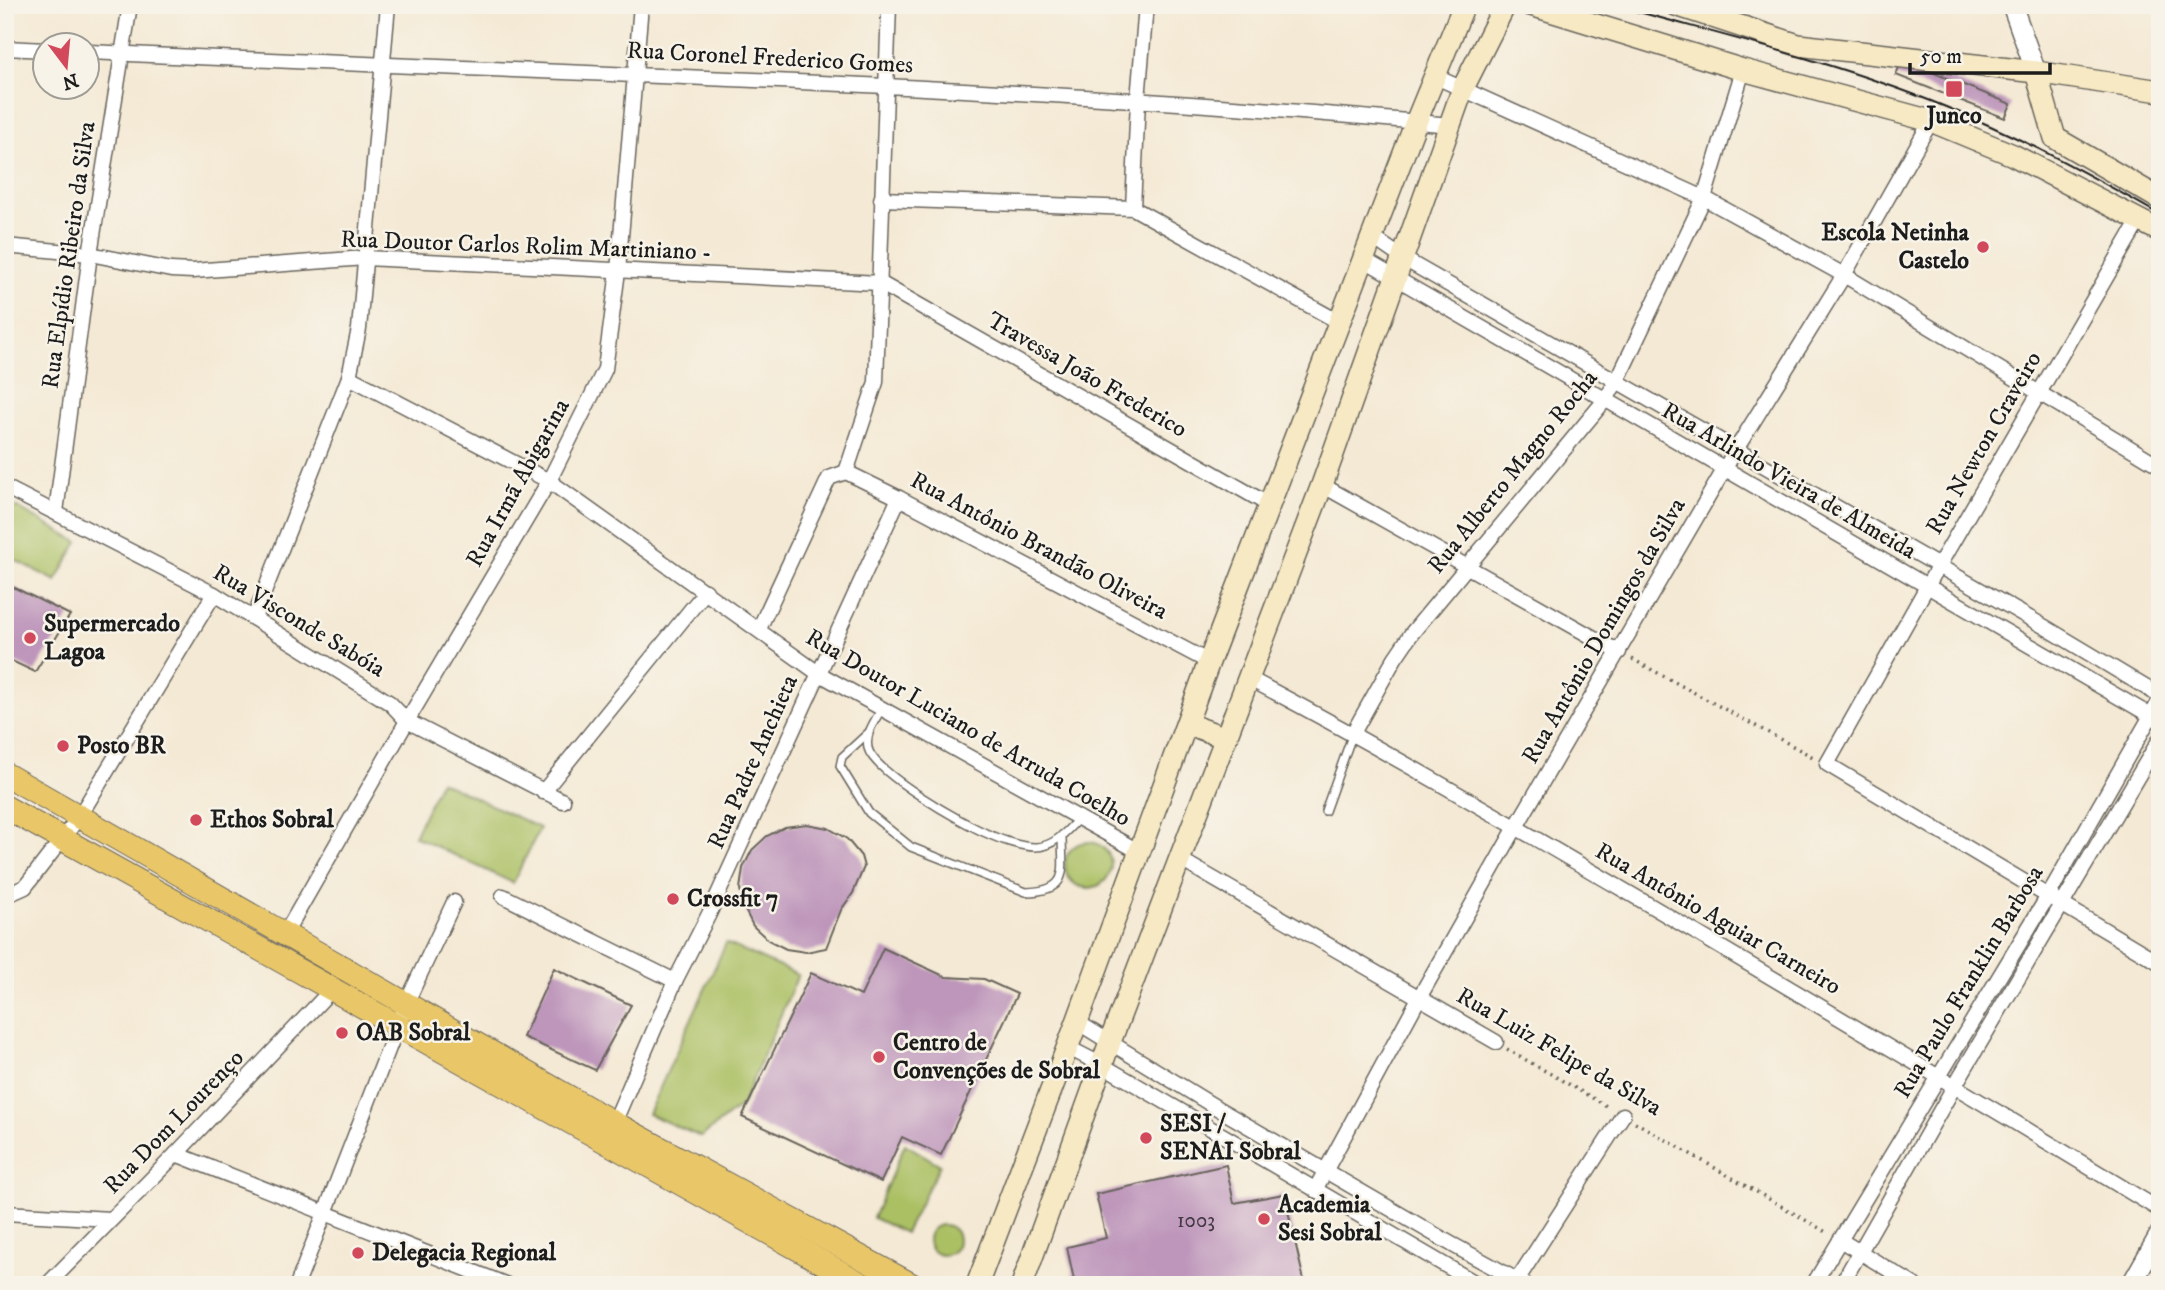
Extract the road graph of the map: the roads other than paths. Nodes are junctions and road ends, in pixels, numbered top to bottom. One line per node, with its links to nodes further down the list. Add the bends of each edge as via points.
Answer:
1 (130, 5): 14 (street, Rua Elpídio Ribeiro da Silva)
2 (388, 5): 15 (street)
3 (641, 5): 18 (street, Rua Irmã Abigarina)
4 (889, 5): 20 (street)
5 (1146, 5): 23 (street)
6 (1464, 5): 19 (main road)
7 (1505, 5): 21 (main road)
8 (1531, 5): 16 (main road)
9 (1676, 5): 17 (main road, via 1798,45)
10 (2012, 5): 17 (street)
11 (5, 48): 12 (street)
12 (32, 49)
13 (102, 52): 14 (street, Rua Coronel Frederico Gomes)
14 (121, 53): 15 (street, Rua Coronel Frederico Gomes); 37 (street, Rua Elpídio Ribeiro da Silva)
15 (382, 65): 18 (street, Rua Coronel Frederico Gomes); 38 (street)
16 (1743, 70): 24 (main road); 30 (street, Rua Alberto Magno Rocha)
17 (2036, 72): 22 (main road); 27 (main road)
18 (635, 74): 20 (street, Rua Coronel Frederico Gomes); 41 (street, Rua Irmã Abigarina)
19 (1434, 76): 21 (street); 25 (main road)
20 (886, 86): 23 (street, Rua Coronel Frederico Gomes); 29 (street)
21 (1463, 88): 26 (main road); 30 (street)
22 (2160, 91)
23 (1138, 100): 25 (street, Rua Coronel Frederico Gomes); 32 (street)
24 (1931, 121): 28 (main road); 42 (street, Rua Antônio Domingos da Silva)
25 (1416, 122): 26 (street, Rua Coronel Frederico Gomes); 35 (main road)
26 (1450, 125): 40 (main road)
27 (2055, 138): 28 (main road); 31 (main road)
28 (2042, 169): 33 (main road)
29 (881, 198): 32 (street); 44 (street)
30 (1704, 198): 42 (street); 47 (street, Rua Alberto Magno Rocha)
31 (2160, 199)
32 (1133, 208): 45 (street)
33 (2140, 219): 34 (main road); 48 (street, Rua Newton Craveiro)
34 (2160, 231)
35 (1372, 237): 39 (main road); 40 (street, Rua Arlindo Vieira de Almeida)
36 (5, 246): 37 (street, Rua Doutor Carlos Rolim Martiniano -)
37 (90, 254): 38 (street, Rua Doutor Carlos Rolim Martiniano -, via 193,271); 59 (street, Rua Elpídio Ribeiro da Silva)
38 (365, 258): 41 (street, Rua Doutor Carlos Rolim Martiniano -); 46 (street, via 359,329)
39 (1363, 259): 43 (street, Rua Arlindo Vieira de Almeida); 45 (main road)
40 (1404, 259): 43 (main road); 47 (street, Rua Arlindo Vieira de Almeida)
41 (618, 271): 44 (street, Rua Doutor Carlos Rolim Martiniano -); 54 (street, Rua Irmã Abigarina, via 606,369)
42 (1844, 275): 48 (street); 50 (street, Rua Antônio Domingos da Silva)
43 (1395, 279): 49 (street, Rua Arlindo Vieira de Almeida); 55 (main road)
44 (880, 283): 53 (street, via 876,382); 58 (street, Travessa João Frederico)
45 (1339, 323): 58 (main road)
46 (349, 377): 54 (street, Rua Doutor Luciano de Arruda Coelho); 65 (street)
47 (1617, 382): 49 (street, Rua Alberto Magno Rocha); 50 (street, Rua Arlindo Vieira de Almeida)
48 (2039, 395): 51 (street); 61 (street, Rua Newton Craveiro)
49 (1605, 400): 52 (street, Rua Arlindo Vieira de Almeida); 60 (street, Rua Alberto Magno Rocha)
50 (1735, 451): 52 (street, Rua Antônio Domingos da Silva); 61 (street, Rua Arlindo Vieira de Almeida)
51 (2160, 466)
52 (1725, 469): 62 (street, Rua Arlindo Vieira de Almeida); 69 (street, Rua Antônio Domingos da Silva)
53 (846, 472): 57 (street, Rua Antônio Brandão Oliveira); 67 (street, via 829,478)
54 (550, 481): 63 (street, Rua Doutor Luciano de Arruda Coelho); 76 (street, Rua Irmã Abigarina)
55 (1322, 485): 60 (street); 72 (main road)
56 (5, 487): 59 (street, Rua Visconde Sabóia)
57 (899, 498): 70 (street, Rua Antônio Brandão Oliveira); 71 (street, Rua Padre Anchieta)
58 (1271, 506): 70 (main road)
59 (56, 512): 64 (street, Rua Visconde Sabóia)
60 (1466, 566): 69 (street); 79 (street, Rua Alberto Magno Rocha, via 1395,658)
61 (1938, 567): 62 (street, Rua Newton Craveiro); 66 (street, Rua Arlindo Vieira de Almeida)
62 (1926, 587): 68 (street, Rua Arlindo Vieira de Almeida); 95 (street, Rua Newton Craveiro, via 1827,764)
63 (706, 591): 67 (street, Rua Doutor Luciano de Arruda Coelho); 83 (street)
64 (214, 594): 65 (street, Rua Visconde Sabóia); 87 (street)
65 (254, 618): 76 (street, Rua Visconde Sabóia, via 390,703)
66 (2045, 627): 68 (street); 73 (street, Rua Arlindo Vieira de Almeida)
67 (759, 629): 71 (street, Rua Doutor Luciano de Arruda Coelho)
68 (2032, 646): 75 (street, Rua Arlindo Vieira de Almeida)
69 (1619, 652): 89 (street, Rua Antônio Domingos da Silva)
70 (1209, 662): 77 (main road)
71 (818, 673): 74 (street, Rua Doutor Luciano de Arruda Coelho); 102 (street, Rua Padre Anchieta)
72 (1248, 678): 79 (street, Rua Antônio Aguiar Carneiro); 80 (main road)
73 (2160, 698): 75 (street, Rua Paulo Franklin Barbosa)
74 (882, 708): 78 (lane); 88 (street, Rua Doutor Luciano de Arruda Coelho)
75 (2155, 718): 95 (street, Rua Paulo Franklin Barbosa)
76 (407, 721): 83 (street, Rua Visconde Sabóia); 99 (street, Rua Irmã Abigarina)
77 (1188, 724): 80 (main road); 92 (main road)
78 (868, 733): 90 (lane, via 874,760 927,801 989,835 1035,847); 90 (lane, via 842,757 840,766 869,813 911,847 1026,892 1045,892 1061,877)
79 (1353, 733): 86 (lane); 89 (street, Rua Antônio Aguiar Carneiro)
80 (1226, 738): 93 (main road)
81 (2160, 739): 98 (street, Rua Paulo Franklin Barbosa)
82 (5, 774): 87 (main road)
83 (543, 792): 84 (street, Rua Visconde Sabóia)
84 (563, 801)
85 (5, 807): 91 (main road)
86 (1325, 811)
87 (79, 817): 91 (street); 99 (main road)
88 (1079, 818): 90 (lane); 92 (street, Rua Doutor Luciano de Arruda Coelho)
89 (1516, 827): 104 (street, Rua Antônio Domingos da Silva); 111 (street, Rua Antônio Aguiar Carneiro)
90 (1062, 835)
91 (62, 840): 96 (street, via 25,887); 103 (main road)
92 (1138, 851): 106 (main road)
93 (1181, 860): 104 (street, Rua Luiz Felipe da Silva); 107 (main road)
94 (503, 895): 102 (street)
95 (2048, 895): 98 (street); 111 (street, Rua Paulo Franklin Barbosa)
96 (5, 896)
97 (454, 902): 105 (street)
98 (2062, 905): 100 (street); 112 (street, Rua Paulo Franklin Barbosa)
99 (285, 934): 101 (main road)
100 (2160, 963)
101 (345, 969): 103 (street, Rua Dom Lourenço); 105 (main road)
102 (676, 981): 114 (street, Rua Padre Anchieta)
103 (332, 991): 105 (main road); 115 (street, Rua Dom Lourenço)
104 (1419, 998): 108 (street, Rua Luiz Felipe da Silva); 116 (street, Rua Antônio Domingos da Silva)
105 (402, 1014): 114 (main road); 122 (street); 133 (main road)
106 (1077, 1022): 107 (street); 109 (main road)
107 (1110, 1042): 110 (main road); 116 (street)
108 (1496, 1042)
109 (1067, 1047): 110 (street); 135 (main road)
110 (1102, 1065): 118 (street); 136 (main road)
111 (1940, 1076): 112 (street, Rua Antônio Aguiar Carneiro); 117 (street, Rua Paulo Franklin Barbosa)
112 (1955, 1086): 119 (street, Rua Paulo Franklin Barbosa); 120 (street, Rua Antônio Aguiar Carneiro)
113 (1623, 1115): 129 (street)
114 (614, 1123): 134 (main road)
115 (176, 1154): 122 (street); 123 (street, Rua Dom Lourenço)
116 (1326, 1170): 118 (street, Rua Antônio Domingos da Silva); 126 (street)
117 (1874, 1184): 119 (street); 125 (street, Rua Paulo Franklin Barbosa)
118 (1315, 1190): 128 (street)
119 (1893, 1195): 127 (street, Rua Paulo Franklin Barbosa)
120 (2160, 1210)
121 (5, 1213): 123 (street)
122 (324, 1213): 131 (street); 132 (street)
123 (110, 1219): 130 (street, Rua Dom Lourenço)
124 (2160, 1234): 141 (street)
125 (1840, 1240): 127 (street); 138 (street, Rua Paulo Franklin Barbosa)
126 (1453, 1245): 128 (street); 129 (street)
127 (1861, 1252): 139 (street, Rua Paulo Franklin Barbosa); 140 (street)
128 (1441, 1263): 137 (street)
129 (1519, 1283)
130 (47, 1285)
131 (297, 1285)
132 (507, 1285)
133 (863, 1285)
134 (912, 1285)
135 (977, 1285)
136 (1022, 1285)
137 (1479, 1285)
138 (1813, 1285)
139 (1841, 1285)
140 (1914, 1285)
141 (2131, 1285)

